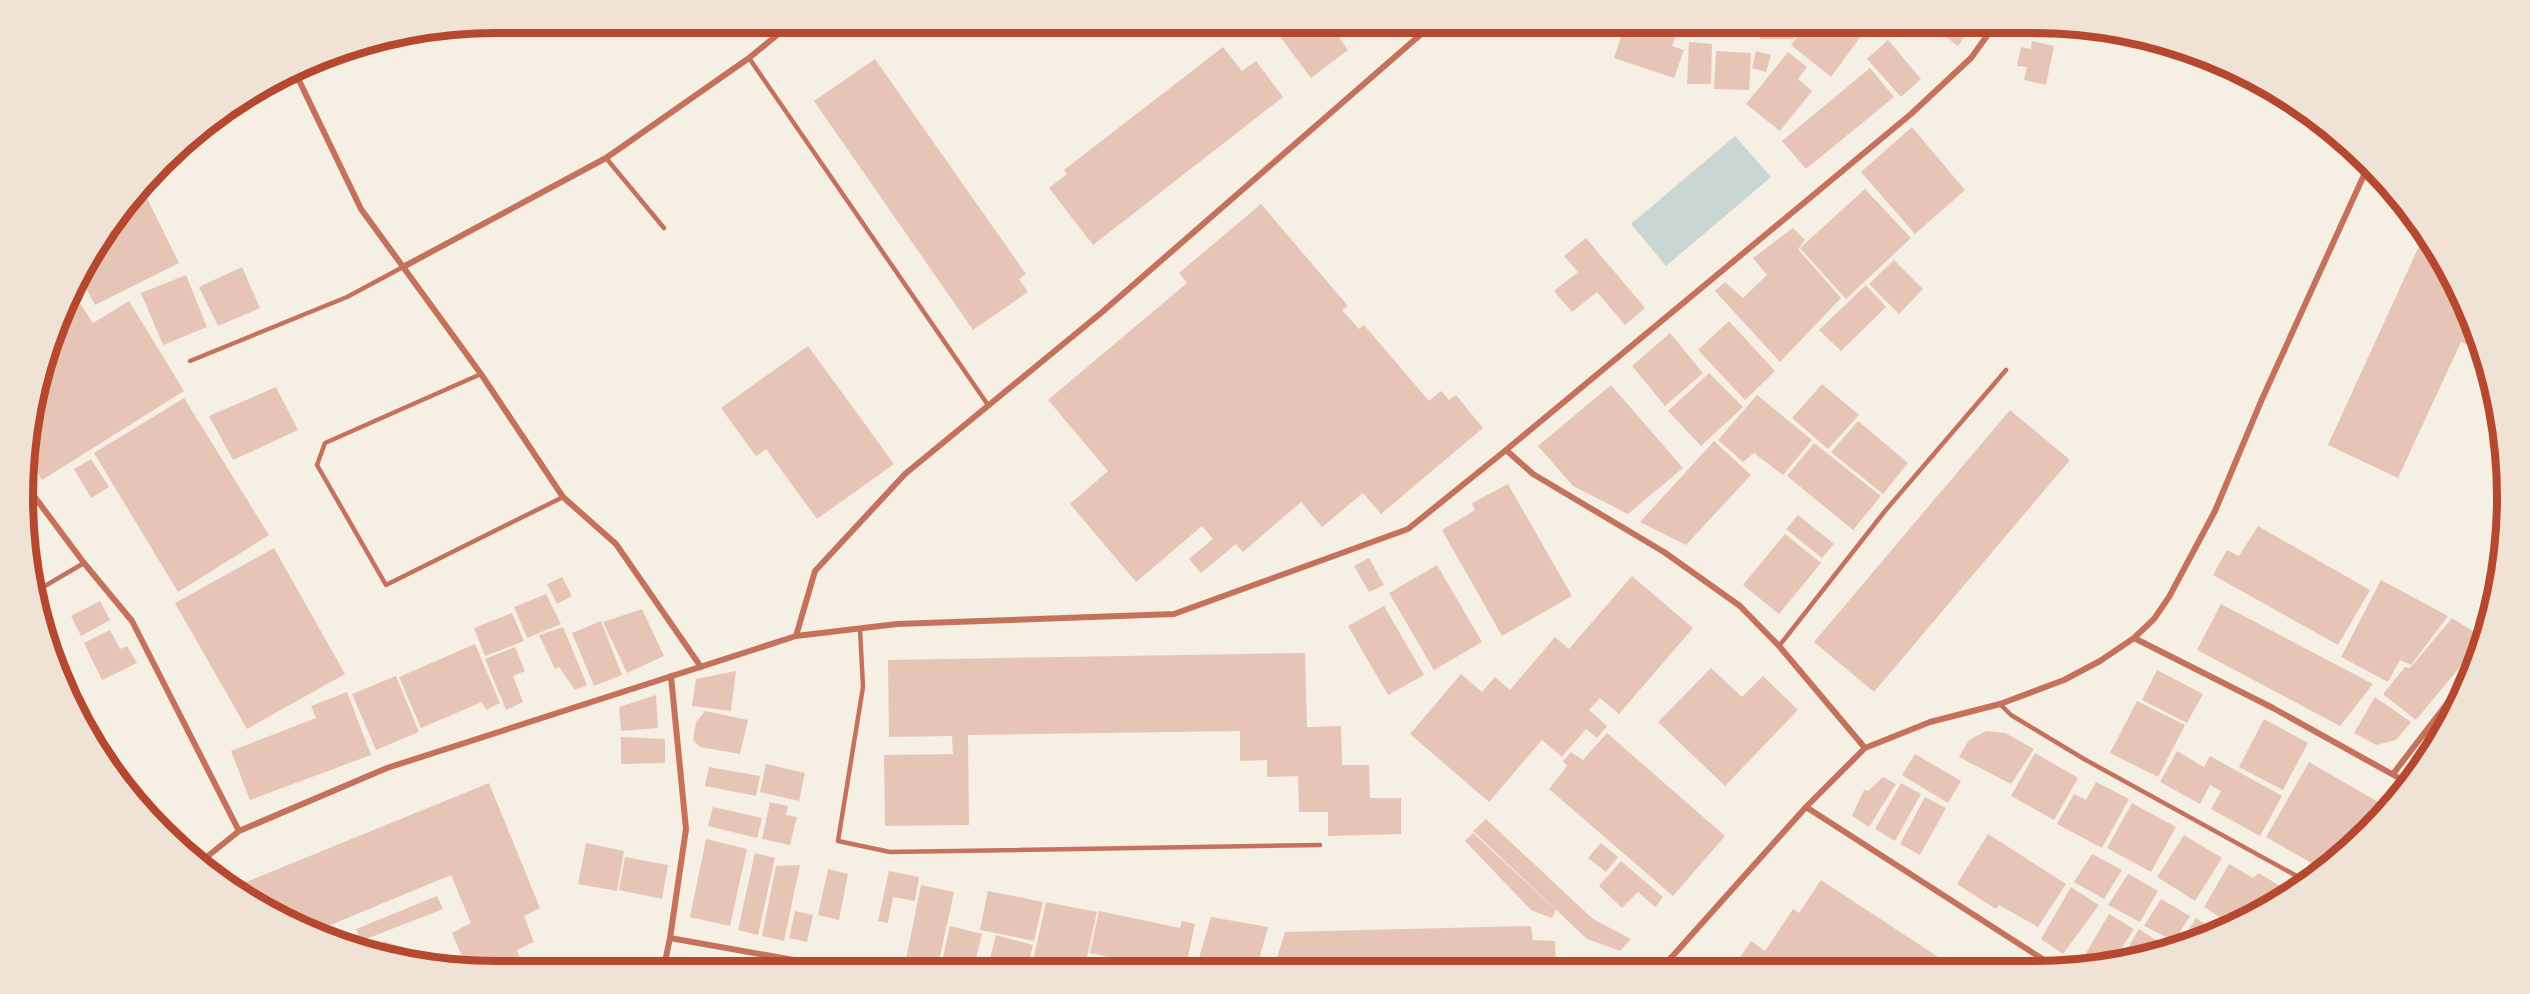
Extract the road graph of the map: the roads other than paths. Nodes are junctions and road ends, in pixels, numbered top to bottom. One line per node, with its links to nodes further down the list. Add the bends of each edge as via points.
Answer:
1 (780, 33): 4 (street)
2 (1423, 33): 13 (street, via 1110,305)
3 (1989, 33): 14 (street, via 1971,58 1911,114)
4 (749, 58): 6 (street); 13 (lane)
5 (298, 78): 9 (street, via 361,209)
6 (606, 158): 8 (lane); 9 (street)
7 (2364, 172): 21 (street, via 2215,511 2169,597 2154,620)
8 (664, 228)
9 (403, 267): 10 (lane, via 347,297); 12 (street)
10 (190, 361)
11 (2006, 370): 22 (lane, via 1899,494)
12 (481, 374): 16 (street); 16 (lane, via 325,443 317,465 386,585)
13 (988, 405): 20 (street, via 905,474 815,571)
14 (1506, 450): 19 (street, via 1408,529 1174,614); 22 (street, via 1533,474 1664,552 1740,606)
15 (33, 495): 17 (street)
16 (563, 497): 23 (street, via 616,544)
17 (84, 563): 18 (lane); 31 (street, via 132,621)
18 (42, 588)
19 (860, 628): 20 (street); 32 (lane, via 863,687 838,841 890,852)
20 (796, 636): 23 (street)
21 (2134, 638): 26 (street, via 2064,680); 28 (street)
22 (1779, 646): 27 (street)
23 (701, 667): 24 (street)
24 (671, 676): 31 (street, via 387,768); 35 (street, via 686,829)
25 (2450, 699): 28 (street)
26 (2000, 704): 27 (street, via 1930,722); 34 (lane, via 2011,715 2084,759)
27 (1865, 748): 30 (street)
28 (2393, 774): 29 (street)
29 (2401, 779)
30 (1806, 807): 38 (street); 39 (street)
31 (239, 831): 33 (street)
32 (1320, 845)
33 (206, 858)
34 (2299, 877)
35 (670, 938): 36 (street); 37 (street)
36 (665, 961)
37 (799, 961)
38 (1668, 961)
39 (2044, 961)

